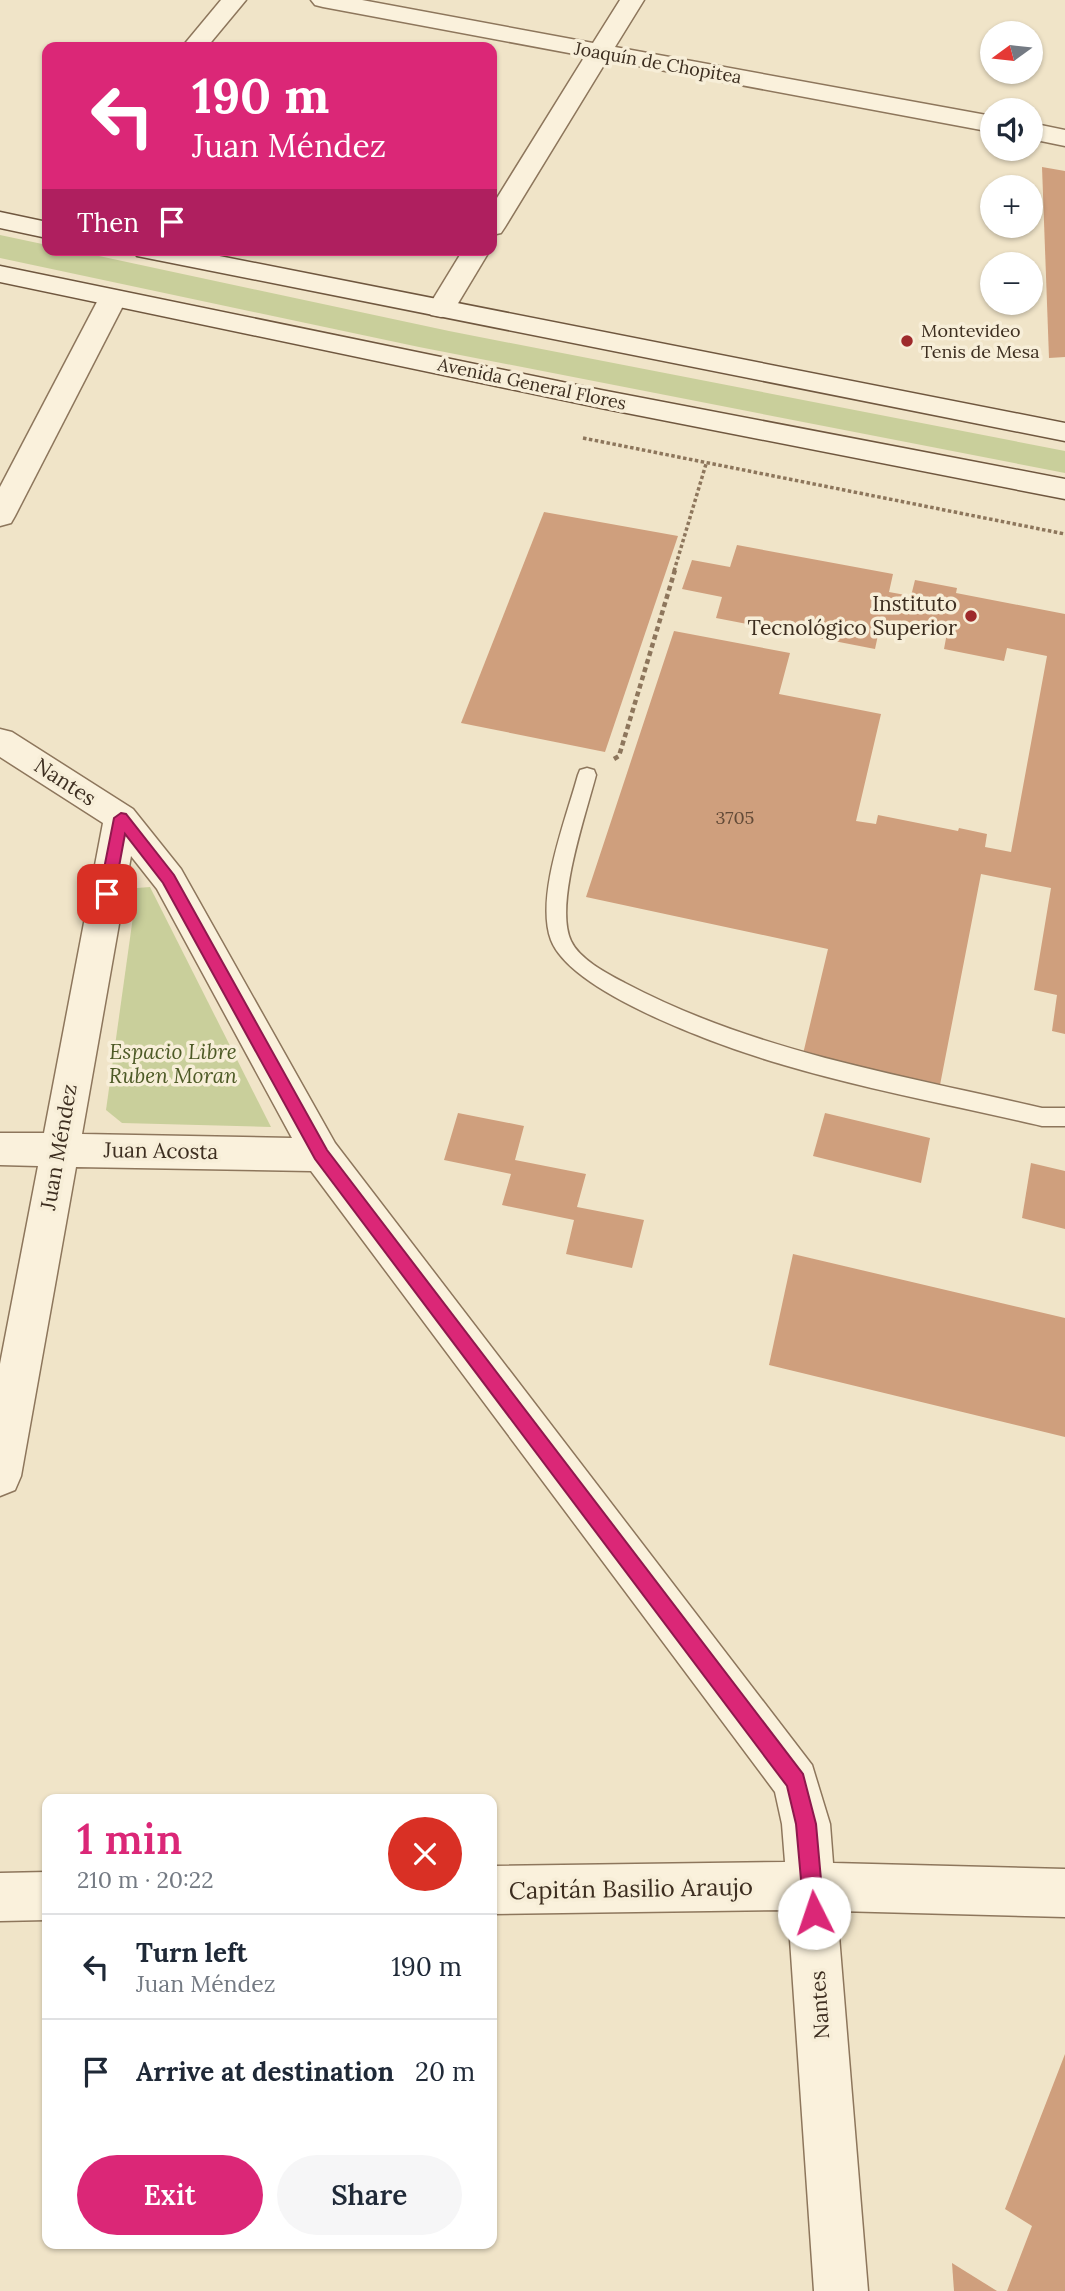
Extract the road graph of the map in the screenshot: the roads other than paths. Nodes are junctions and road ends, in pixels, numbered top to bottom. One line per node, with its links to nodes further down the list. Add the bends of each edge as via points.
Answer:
1 (234, 0): 4 (street)
2 (323, 0): 5 (street, Joaquín de Chopitea)
3 (632, 0): 5 (street)
4 (198, 42)
5 (600, 52): 6 (street, Joaquín de Chopitea); 9 (street)
6 (980, 122)
7 (1043, 133): 8 (street)
8 (1065, 138)
9 (497, 219)
10 (0, 220): 11 (street)
11 (42, 226)
12 (177, 256): 16 (street)
13 (473, 256): 16 (street)
14 (0, 274): 15 (street, Avenida General Flores)
15 (113, 298): 18 (street, Avenida General Flores); 19 (street)
16 (441, 309): 17 (street)
17 (1065, 432)
18 (1065, 489)
19 (0, 516)
20 (0, 741): 22 (street, Nantes)
21 (587, 775): 23 (lane, via 559,888 556,924 565,950 584,968 656,1006 785,1058 1042,1118)
22 (121, 818): 25 (street, Juan Méndez); 26 (street, Nantes, via 169,879)
23 (1065, 1117)
24 (0, 1149): 25 (street, Juan Acosta)
25 (58, 1149): 26 (street, Juan Acosta); 27 (street, Juan Méndez)
26 (321, 1155): 28 (street, Nantes, via 796,1781)
27 (0, 1476)
28 (812, 1886): 29 (street, Capitán Basilio Araujo); 30 (street, Capitán Basilio Araujo); 33 (street, Nantes)
29 (497, 1890)
30 (1065, 1893)
31 (42, 1896): 32 (street)
32 (0, 1897)
33 (841, 2291)

